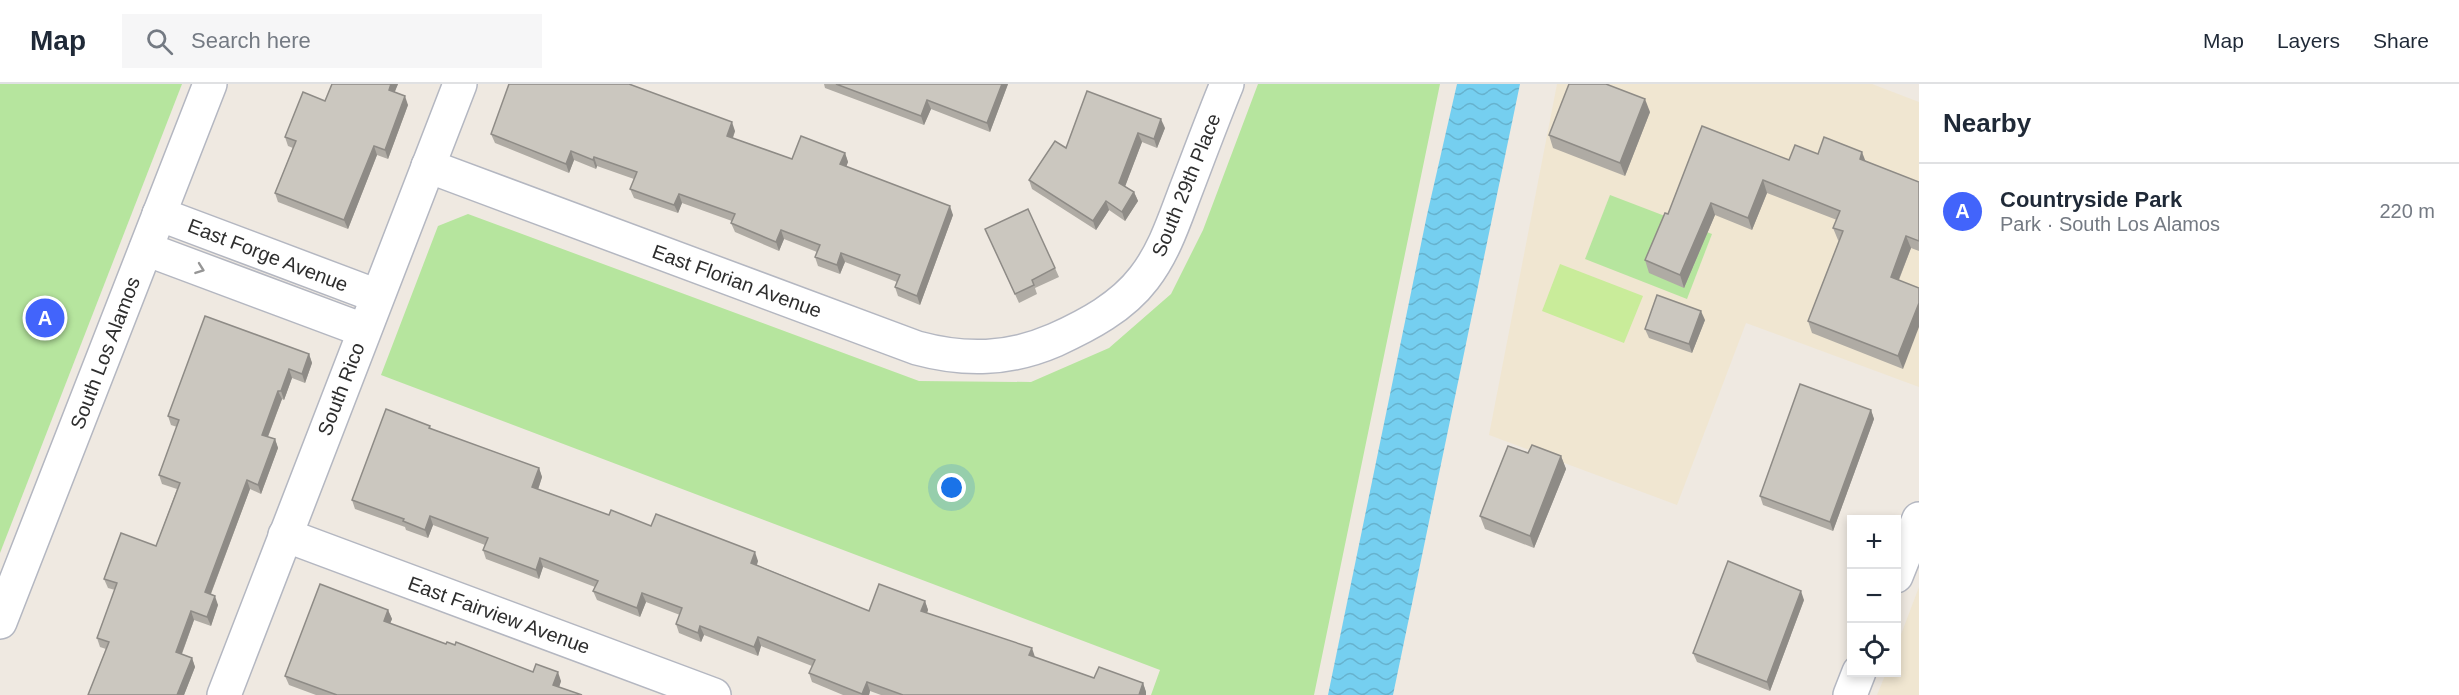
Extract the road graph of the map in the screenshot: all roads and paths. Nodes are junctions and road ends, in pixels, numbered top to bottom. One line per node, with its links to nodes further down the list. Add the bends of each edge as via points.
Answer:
1 (210, 84): 5 (street, South Los Alamos)
2 (460, 84): 4 (street, South Rico)
3 (1227, 84): 9 (street, South 29th Place, via 1167,240 1143,279 1111,310)
4 (429, 166): 7 (street, South Rico); 9 (street, East Florian Avenue, via 916,348 939,354 987,357 1011,355)
5 (159, 214): 6 (street, South Los Alamos); 7 (street, East Forge Avenue)
6 (146, 249): 8 (street, East Forge Avenue, one-way to 8); 13 (street, South Los Alamos)
7 (376, 296): 8 (street, South Rico)
8 (363, 330): 11 (street, South Rico)
9 (1051, 342)
10 (1919, 519): 12 (street)
11 (285, 535): 15 (street, South Rico); 16 (street, East Fairview Avenue)
12 (1899, 569)
13 (0, 622)
14 (1857, 677): 17 (street)
15 (224, 695)
16 (714, 695)
17 (1850, 695)

